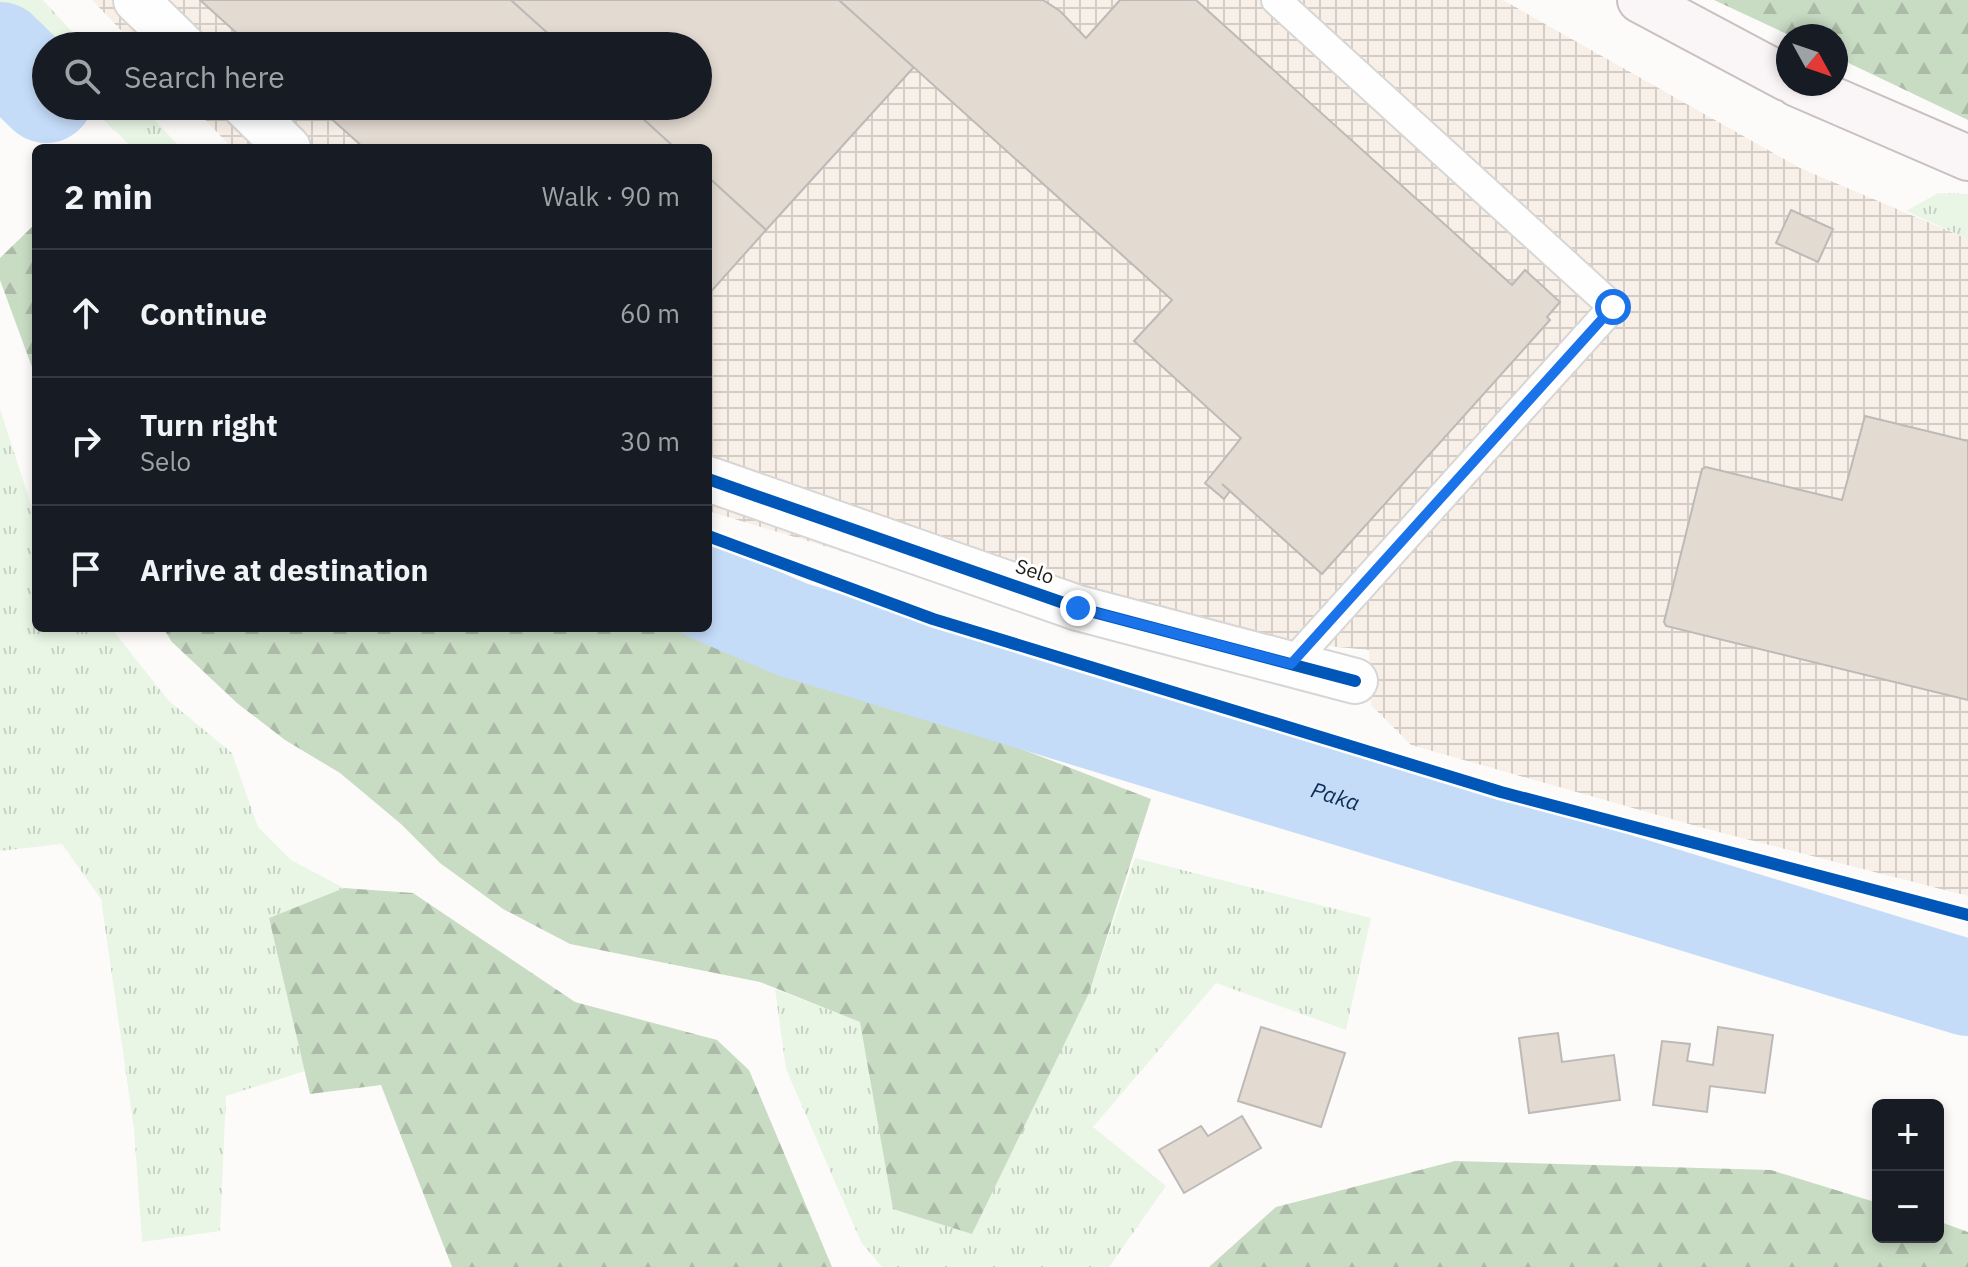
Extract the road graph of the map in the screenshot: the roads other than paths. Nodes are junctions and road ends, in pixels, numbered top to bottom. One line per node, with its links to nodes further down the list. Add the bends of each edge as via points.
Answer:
1 (136, 0): 4 (street)
2 (1276, 0): 11 (lane, via 1613,307)
3 (1640, 0): 5 (main road)
4 (169, 32)
5 (1776, 73)
6 (1825, 96): 9 (main road)
7 (259, 120): 8 (street)
8 (284, 144)
9 (1968, 158)
10 (712, 480): 11 (street, Selo, via 1078,608)
11 (1291, 664): 12 (street, Selo)
12 (1355, 681)

